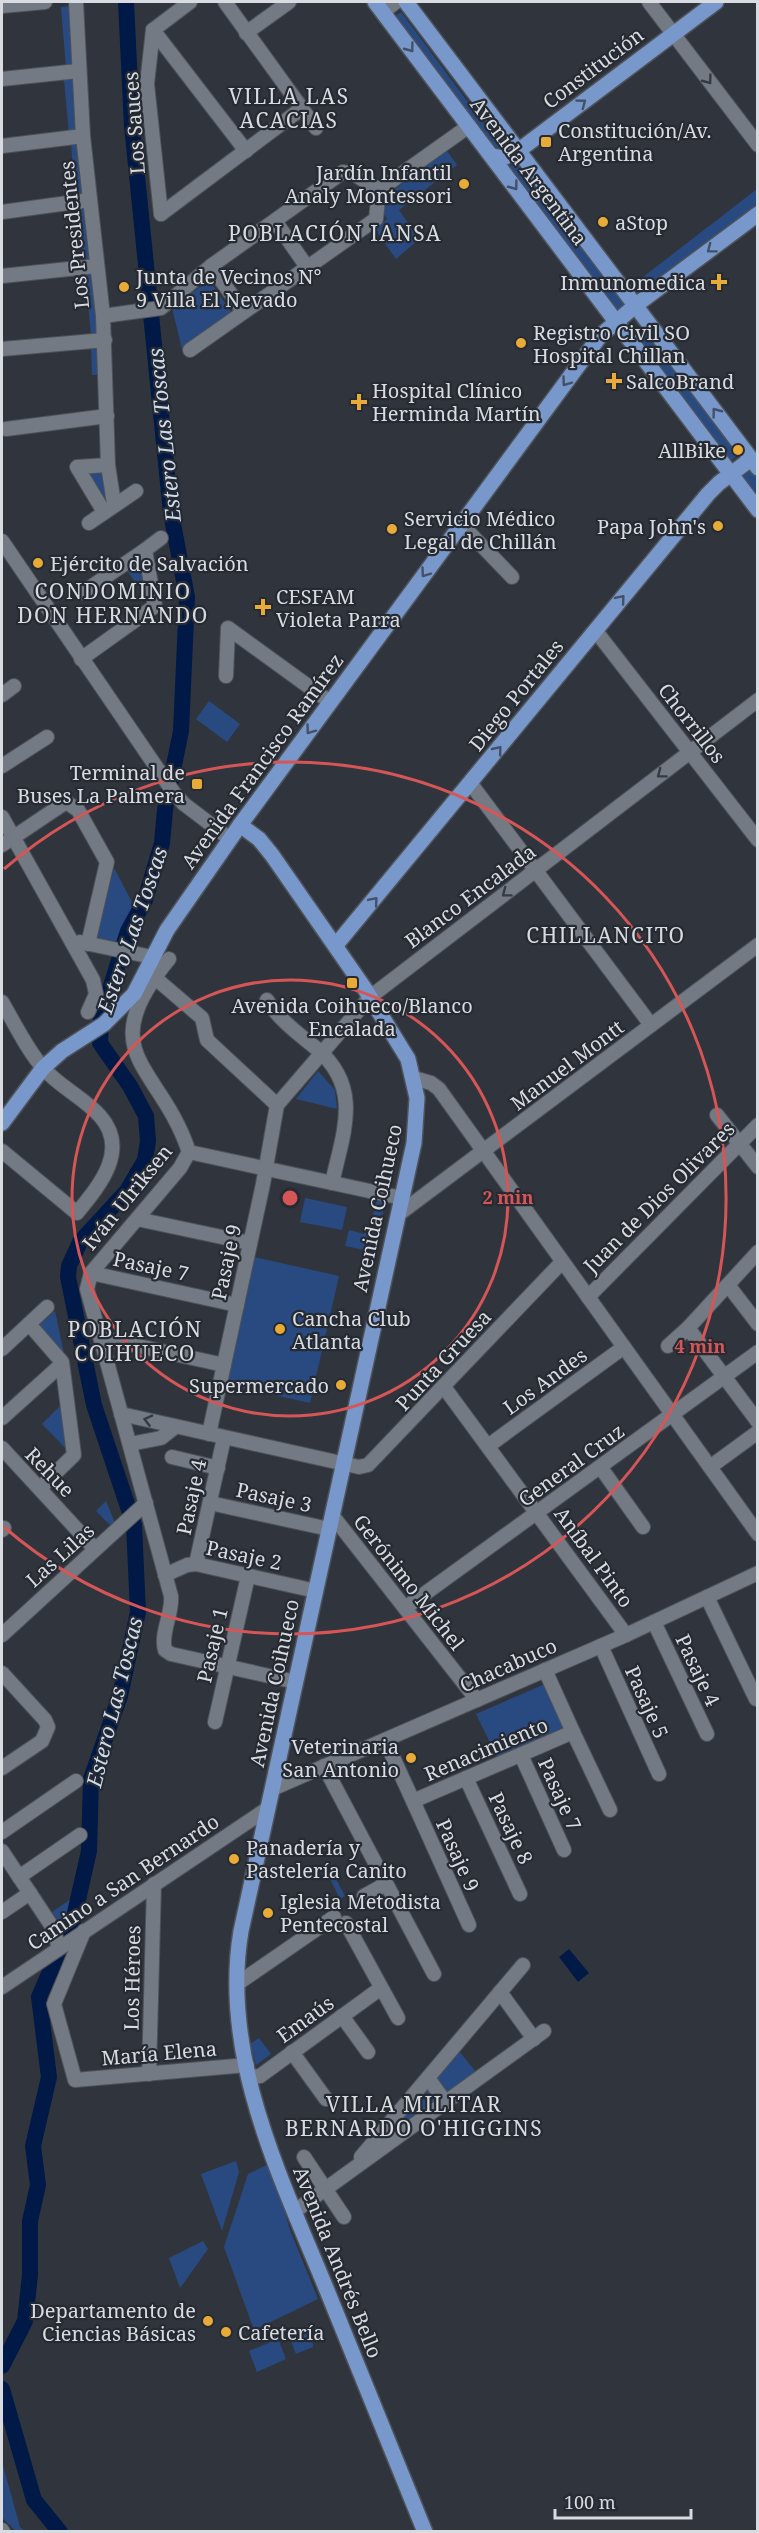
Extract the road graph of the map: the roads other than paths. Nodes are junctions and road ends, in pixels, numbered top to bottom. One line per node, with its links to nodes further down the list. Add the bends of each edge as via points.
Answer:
1 (45, 2): 10 (street)
2 (76, 2): 15 (street, Los Presidentes)
3 (190, 2): 12 (street)
4 (225, 2): 13 (street)
5 (289, 2): 13 (street)
6 (396, 2): 11 (street)
7 (406, 2): 24 (main road, Avenida Argentina)
8 (649, 2): 14 (street)
9 (716, 2): 14 (main road, Constitución)
10 (2, 6)
11 (379, 7): 18 (main road, Avenida Argentina, one-way to 18)
12 (153, 30): 23 (street); 23 (street, Los Sauces, via 147,84 161,214)
13 (246, 33): 17 (street)
14 (673, 33): 21 (street, one-way to 21); 24 (main road, Constitución, one-way to 14)
15 (78, 71): 16 (street); 20 (street, Los Presidentes)
16 (2, 79)
17 (301, 110): 19 (street); 23 (street)
18 (469, 126): 25 (main road, Avenida Argentina); 26 (street)
19 (316, 128)
20 (83, 136): 22 (street); 27 (street, Los Presidentes)
21 (758, 145)
22 (2, 146)
23 (246, 151)
24 (518, 151): 25 (main road, Constitución, via 503,158); 28 (main road, Avenida Argentina)
25 (492, 156): 31 (main road, Avenida Argentina, one-way to 31)
26 (379, 190): 32 (street, via 344,172); 35 (street, via 376,219)
27 (90, 200): 29 (street); 33 (street, Los Presidentes)
28 (556, 201): 31 (main road); 37 (main road, Avenida Argentina)
29 (2, 212)
30 (758, 214): 39 (main road, Avenida Francisco Ramírez, one-way to 39)
31 (537, 216): 38 (main road, Avenida Argentina)
32 (275, 221): 34 (street); 35 (street)
33 (97, 266): 36 (street); 41 (street, Los Presidentes)
34 (211, 266): 40 (street); 41 (street, via 152,309)
35 (307, 267): 40 (street)
36 (2, 276)
37 (617, 280): 38 (main road, via 608,294); 39 (main road, Avenida Argentina)
38 (592, 290): 42 (main road, Avenida Argentina)
39 (636, 305): 42 (main road, Avenida Francisco Ramírez); 48 (main road, Avenida Argentina, one-way to 39)
40 (243, 311): 45 (street)
41 (103, 316): 43 (street, Los Presidentes)
42 (616, 321): 50 (main road, Avenida Argentina); 55 (main road, Avenida Francisco Ramírez, one-way to 55, via 600,336)
43 (105, 340): 44 (street); 46 (street, Los Presidentes)
44 (2, 349)
45 (190, 350)
46 (107, 416): 47 (street); 49 (street, Los Presidentes)
47 (6, 429)
48 (755, 460): 50 (main road, Diego Portales)
49 (108, 465): 52 (street, Los Presidentes); 52 (street, via 76,467)
50 (731, 474): 53 (main road, Avenida Argentina); 61 (main road, Diego Portales, one-way to 50, via 708,494)
51 (136, 491): 52 (street)
52 (109, 508): 54 (street)
53 (758, 510)
54 (88, 523)
55 (461, 524): 59 (street); 67 (main road, Avenida Francisco Ramírez, one-way to 67)
56 (161, 538): 58 (street)
57 (2, 541): 62 (street)
58 (145, 550): 60 (street); 62 (street, via 154,606)
59 (512, 577)
60 (82, 593)
61 (595, 630): 69 (street, Chorrillos); 71 (main road, Diego Portales, one-way to 61)
62 (81, 659): 74 (street, via 174,793)
63 (226, 676): 67 (street, via 228,628)
64 (14, 686): 65 (street)
65 (2, 694)
66 (758, 700): 69 (street, Blanco Encalada)
67 (330, 702): 73 (main road, Avenida Francisco Ramírez, one-way to 73)
68 (47, 737): 70 (street)
69 (690, 752): 75 (street, Chorrillos); 77 (street, Blanco Encalada, one-way to 77)
70 (2, 766)
71 (471, 784): 77 (street); 80 (main road, Diego Portales, one-way to 71)
72 (2, 817): 76 (street)
73 (240, 825): 74 (main road, Avenida Francisco Ramírez); 80 (main road, Avenida Coihueco, via 266,847)
74 (230, 839): 82 (main road, Avenida Francisco Ramírez)
75 (758, 840)
76 (7, 841): 78 (street); 79 (street, via 66,802 78,810 107,862)
77 (535, 870): 85 (street, Blanco Encalada, one-way to 85); 89 (street)
78 (67, 937): 79 (street); 88 (street, via 95,985 95,999)
79 (88, 945): 82 (street)
80 (336, 945): 85 (main road, Avenida Coihueco)
81 (758, 945): 89 (street, Manuel Montt)
82 (145, 955): 84 (main road, Avenida Francisco Ramírez)
83 (169, 959): 84 (street, Iván Ulriksen)
84 (150, 975): 91 (main road, Avenida Francisco Ramírez, via 104,1024 62,1051); 93 (street, via 202,1018 207,1040); 100 (street, Iván Ulriksen, via 134,1014 134,1048 180,1125)
85 (370, 997): 90 (street, Blanco Encalada); 92 (main road, Avenida Coihueco, via 403,1049)
86 (267, 1000): 90 (street, via 281,1018)
87 (2, 1002): 91 (street)
88 (88, 1012)
89 (651, 1025): 99 (street, Manuel Montt)
90 (322, 1053): 93 (street, Blanco Encalada); 103 (street, via 340,1083 348,1107)
91 (44, 1068): 95 (main road, Avenida Francisco Ramírez); 98 (street, via 101,1116 111,1136 112,1157 105,1179 77,1213)
92 (414, 1078): 99 (street, via 439,1089); 104 (main road, Avenida Coihueco, via 418,1120)
93 (277, 1105): 102 (street)
94 (717, 1115): 97 (street)
95 (2, 1123)
96 (758, 1125): 97 (street, Juan de Dios Olivares)
97 (740, 1144): 101 (street); 112 (street, Juan de Dios Olivares)
98 (2, 1151)
99 (484, 1151): 105 (street, Manuel Montt); 109 (street)
100 (189, 1152): 102 (street); 106 (street, Iván Ulriksen)
101 (758, 1167)
102 (265, 1168): 103 (street); 107 (street, Pasaje 9)
103 (332, 1183): 104 (street)
104 (402, 1198): 105 (main road, Avenida Coihueco)
105 (399, 1214): 139 (main road, Avenida Coihueco)
106 (136, 1219): 107 (street); 110 (street, Iván Ulriksen)
107 (250, 1243): 113 (street, Pasaje 9)
108 (758, 1252): 111 (street)
109 (562, 1262): 112 (street); 126 (street, Punta Gruesa)
110 (92, 1273): 113 (street, Pasaje 7); 118 (street, Iván Ulriksen, via 87,1289)
111 (728, 1285): 116 (street); 117 (street)
112 (588, 1297): 120 (street)
113 (237, 1305): 124 (street, Pasaje 9)
114 (47, 1307): 115 (street)
115 (28, 1324): 121 (street); 123 (street)
116 (758, 1324)
117 (688, 1328): 119 (street); 125 (street)
118 (102, 1338): 124 (street); 127 (street, Iván Ulriksen)
119 (668, 1346)
120 (624, 1347): 128 (street); 136 (street, Los Andes)
121 (2, 1349)
122 (758, 1352): 125 (street, General Cruz)
123 (62, 1364): 129 (street); 143 (street, via 74,1455)
124 (224, 1365): 133 (street, Pasaje 9)
125 (724, 1377): 128 (street, General Cruz); 130 (street)
126 (444, 1387): 136 (street, Aníbal Pinto); 139 (street, Punta Gruesa, via 372,1463 359,1467)
127 (121, 1414): 131 (street, Punta Gruesa, one-way to 127); 135 (street, Iván Ulriksen)
128 (674, 1415): 140 (street); 142 (street, General Cruz)
129 (2, 1418)
130 (758, 1422)
131 (175, 1427): 133 (street, Punta Gruesa); 135 (street, via 161,1438)
132 (758, 1432): 140 (street)
133 (209, 1434): 134 (street, Punta Gruesa)
134 (224, 1438): 139 (street, Punta Gruesa); 141 (street, Pasaje 4)
135 (130, 1444): 145 (street, Iván Ulriksen)
136 (488, 1446): 146 (street, Aníbal Pinto)
137 (2, 1448): 143 (street, Rehue)
138 (172, 1457): 141 (street)
139 (344, 1463): 147 (main road, Avenida Coihueco)
140 (710, 1467): 149 (street)
141 (218, 1468): 144 (street, Pasaje 4)
142 (601, 1468): 146 (street, General Cruz); 148 (street)
143 (40, 1488): 150 (street, Rehue)
144 (210, 1503): 147 (street, Pasaje 3); 151 (street, Pasaje 4)
145 (141, 1507): 150 (street, Las Lilas); 153 (street, Iván Ulriksen)
146 (537, 1513): 157 (street, General Cruz); 160 (street, Aníbal Pinto)
147 (331, 1522): 155 (main road, Avenida Coihueco); 157 (street, Gerónimo Michel)
148 (643, 1527)
149 (758, 1534)
150 (95, 1549): 159 (street, Las Lilas)
151 (196, 1564): 153 (street, Pasaje 2); 154 (street, Pasaje 2)
152 (758, 1573): 156 (street, Chacabuco)
153 (165, 1575): 162 (street, Iván Ulriksen, via 171,1603 165,1650)
154 (248, 1576): 155 (street, Pasaje 2); 162 (street, Pasaje 1)
155 (316, 1591): 165 (main road, Avenida Coihueco)
156 (707, 1597): 158 (street, Chacabuco); 166 (street)
157 (405, 1608): 167 (street, Gerónimo Michel)
158 (654, 1622): 160 (street, Chacabuco); 170 (street, Pasaje 4)
159 (2, 1635)
160 (626, 1635): 161 (street, Chacabuco)
161 (601, 1646): 163 (street, Chacabuco); 175 (street, Pasaje 5)
162 (227, 1666): 165 (street); 168 (street, Pasaje 1)
163 (545, 1670): 167 (street, Chacabuco); 169 (street, Renacimiento)
164 (2, 1673): 174 (street, via 45,1720 48,1731 42,1741)
165 (296, 1682): 178 (main road, Avenida Coihueco)
166 (756, 1699)
167 (477, 1700): 171 (street, Chacabuco)
168 (215, 1722)
169 (573, 1732): 172 (street, Renacimiento); 181 (street)
170 (707, 1734)
171 (385, 1740): 173 (street, Chacabuco); 179 (street, Renacimiento)
172 (521, 1755): 176 (street, Renacimiento); 184 (street, Pasaje 7)
173 (324, 1766): 178 (street, Chacabuco); 188 (street)
174 (2, 1768)
175 (659, 1774)
176 (466, 1778): 179 (street, Renacimiento); 190 (street, Pasaje 8)
177 (76, 1781): 182 (street)
178 (272, 1789): 180 (main road, Avenida Andrés Bello)
179 (413, 1801): 193 (street, Pasaje 9)
180 (267, 1809): 187 (street, Camino a San Bernardo); 198 (main road, Avenida Andrés Bello, via 239,1942)
181 (610, 1810)
182 (2, 1832)
183 (80, 1835): 186 (street)
184 (564, 1850)
185 (2, 1851): 186 (street)
186 (19, 1877): 189 (street)
187 (154, 1884): 194 (street, Camino a San Bernardo); 207 (street, Los Héroes)
188 (386, 1884): 191 (street); 197 (street)
189 (30, 1893): 192 (street); 195 (street)
190 (520, 1894)
191 (364, 1896)
192 (2, 1912)
193 (469, 1925)
194 (81, 1934): 195 (street, Camino a San Bernardo); 207 (street, María Elena, via 54,2004 75,2080)
195 (62, 1946): 199 (street, Camino a San Bernardo)
196 (523, 1965): 201 (street)
197 (434, 1974)
198 (237, 1984): 200 (street, via 340,1920); 206 (main road, Avenida Andrés Bello, via 240,2031)
199 (2, 1987)
200 (381, 1988): 202 (street, Emaús); 203 (street)
201 (500, 1992): 208 (street); 210 (street, via 539,2035)
202 (342, 2016): 204 (street, Emaús); 205 (street)
203 (398, 2018)
204 (292, 2052): 206 (street, Emaús, via 260,2076); 209 (street)
205 (368, 2052)
206 (249, 2071): 207 (street, María Elena); 214 (main road, Avenida Andrés Bello, via 266,2141)
207 (149, 2074)
208 (428, 2078): 210 (street); 212 (street)
209 (326, 2099)
210 (446, 2103): 212 (street)
211 (303, 2157): 213 (street)
212 (346, 2174): 213 (street)
213 (325, 2189): 214 (street); 215 (street)
214 (295, 2211): 216 (main road, Avenida Andrés Bello)
215 (344, 2217)
216 (425, 2532)

